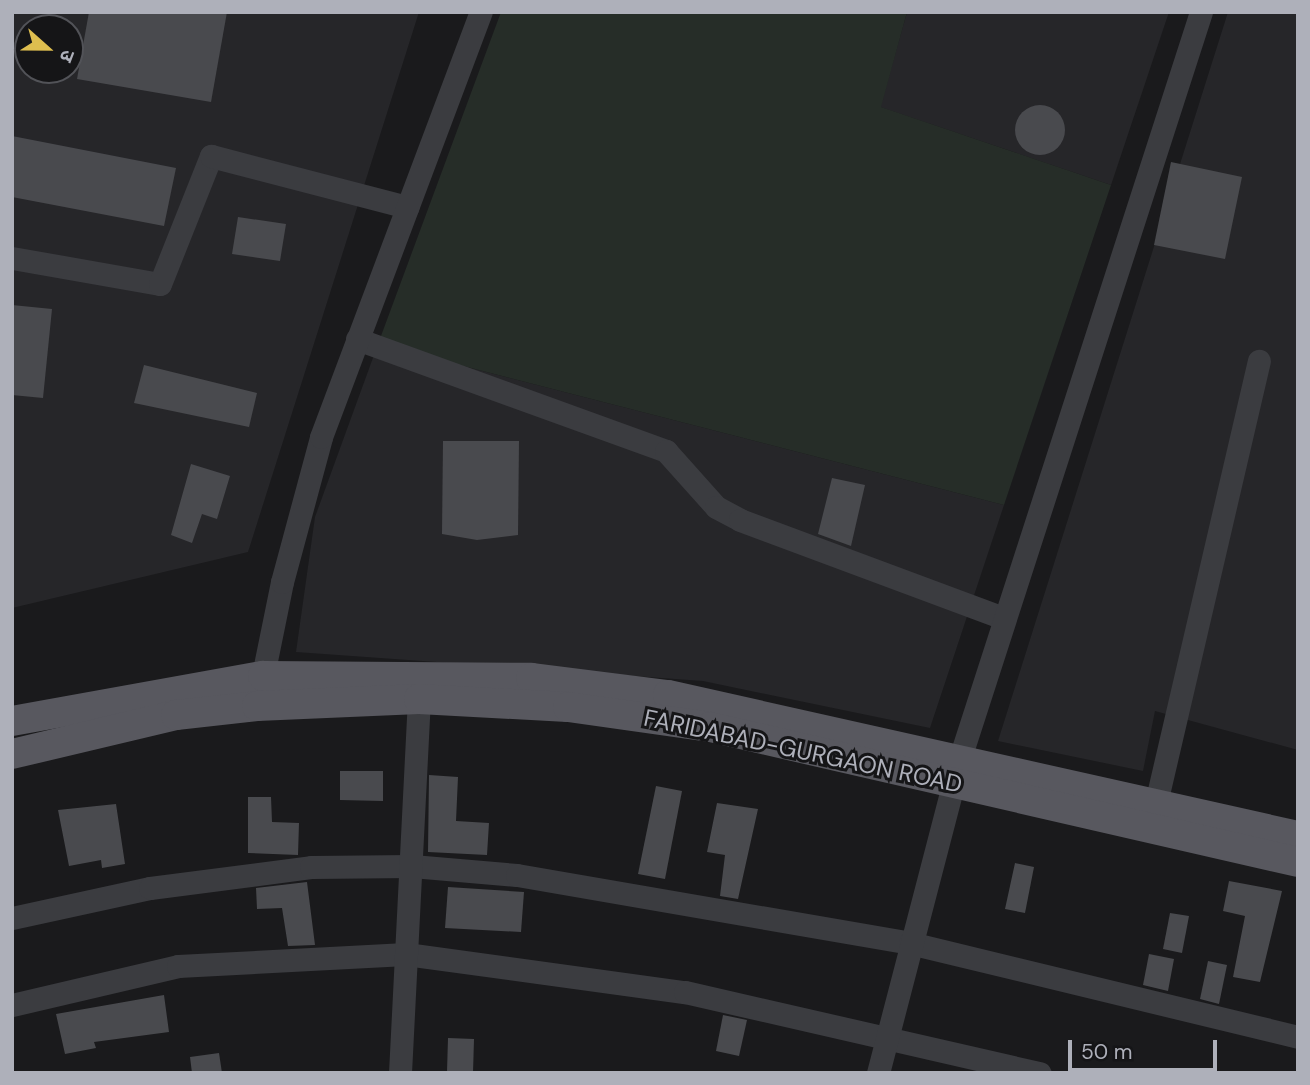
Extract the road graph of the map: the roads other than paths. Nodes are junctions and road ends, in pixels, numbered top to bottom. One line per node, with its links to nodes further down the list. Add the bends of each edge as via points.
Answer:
1 (481, 12): 3 (street)
2 (1202, 12): 7 (street)
3 (407, 207): 4 (street, via 211,156 160,284); 5 (street)
4 (12, 258)
5 (357, 339): 7 (street, via 666,451 716,507 740,520); 8 (street, via 313,464)
6 (1259, 361): 14 (street)
7 (1003, 618): 13 (street)
8 (263, 676): 10 (street); 11 (main road, FARIDABAD-GURGAON ROAD); 13 (main road, FARIDABAD-GURGAON ROAD, via 531,678 668,695)
9 (419, 699): 10 (main road, FARIDABAD-GURGAON ROAD); 13 (main road, FARIDABAD-GURGAON ROAD, via 568,707); 17 (street)
10 (257, 706): 12 (main road, FARIDABAD-GURGAON ROAD, via 176,715)
11 (12, 721)
12 (12, 754)
13 (957, 770): 14 (main road, FARIDABAD-GURGAON ROAD); 16 (main road, FARIDABAD-GURGAON ROAD); 19 (street)
14 (1156, 803): 15 (main road, FARIDABAD-GURGAON ROAD)
15 (1298, 836)
16 (1298, 862)
17 (412, 866): 18 (street, via 257,873 150,888); 19 (street, via 561,881); 20 (street)
18 (12, 918)
19 (910, 943): 22 (street); 23 (street)
20 (406, 954): 21 (street, via 178,967); 22 (street, via 632,982); 24 (street)
21 (12, 1005)
22 (887, 1037): 25 (street); 26 (street)
23 (1298, 1037)
24 (400, 1073)
25 (878, 1073)
26 (1040, 1073)

